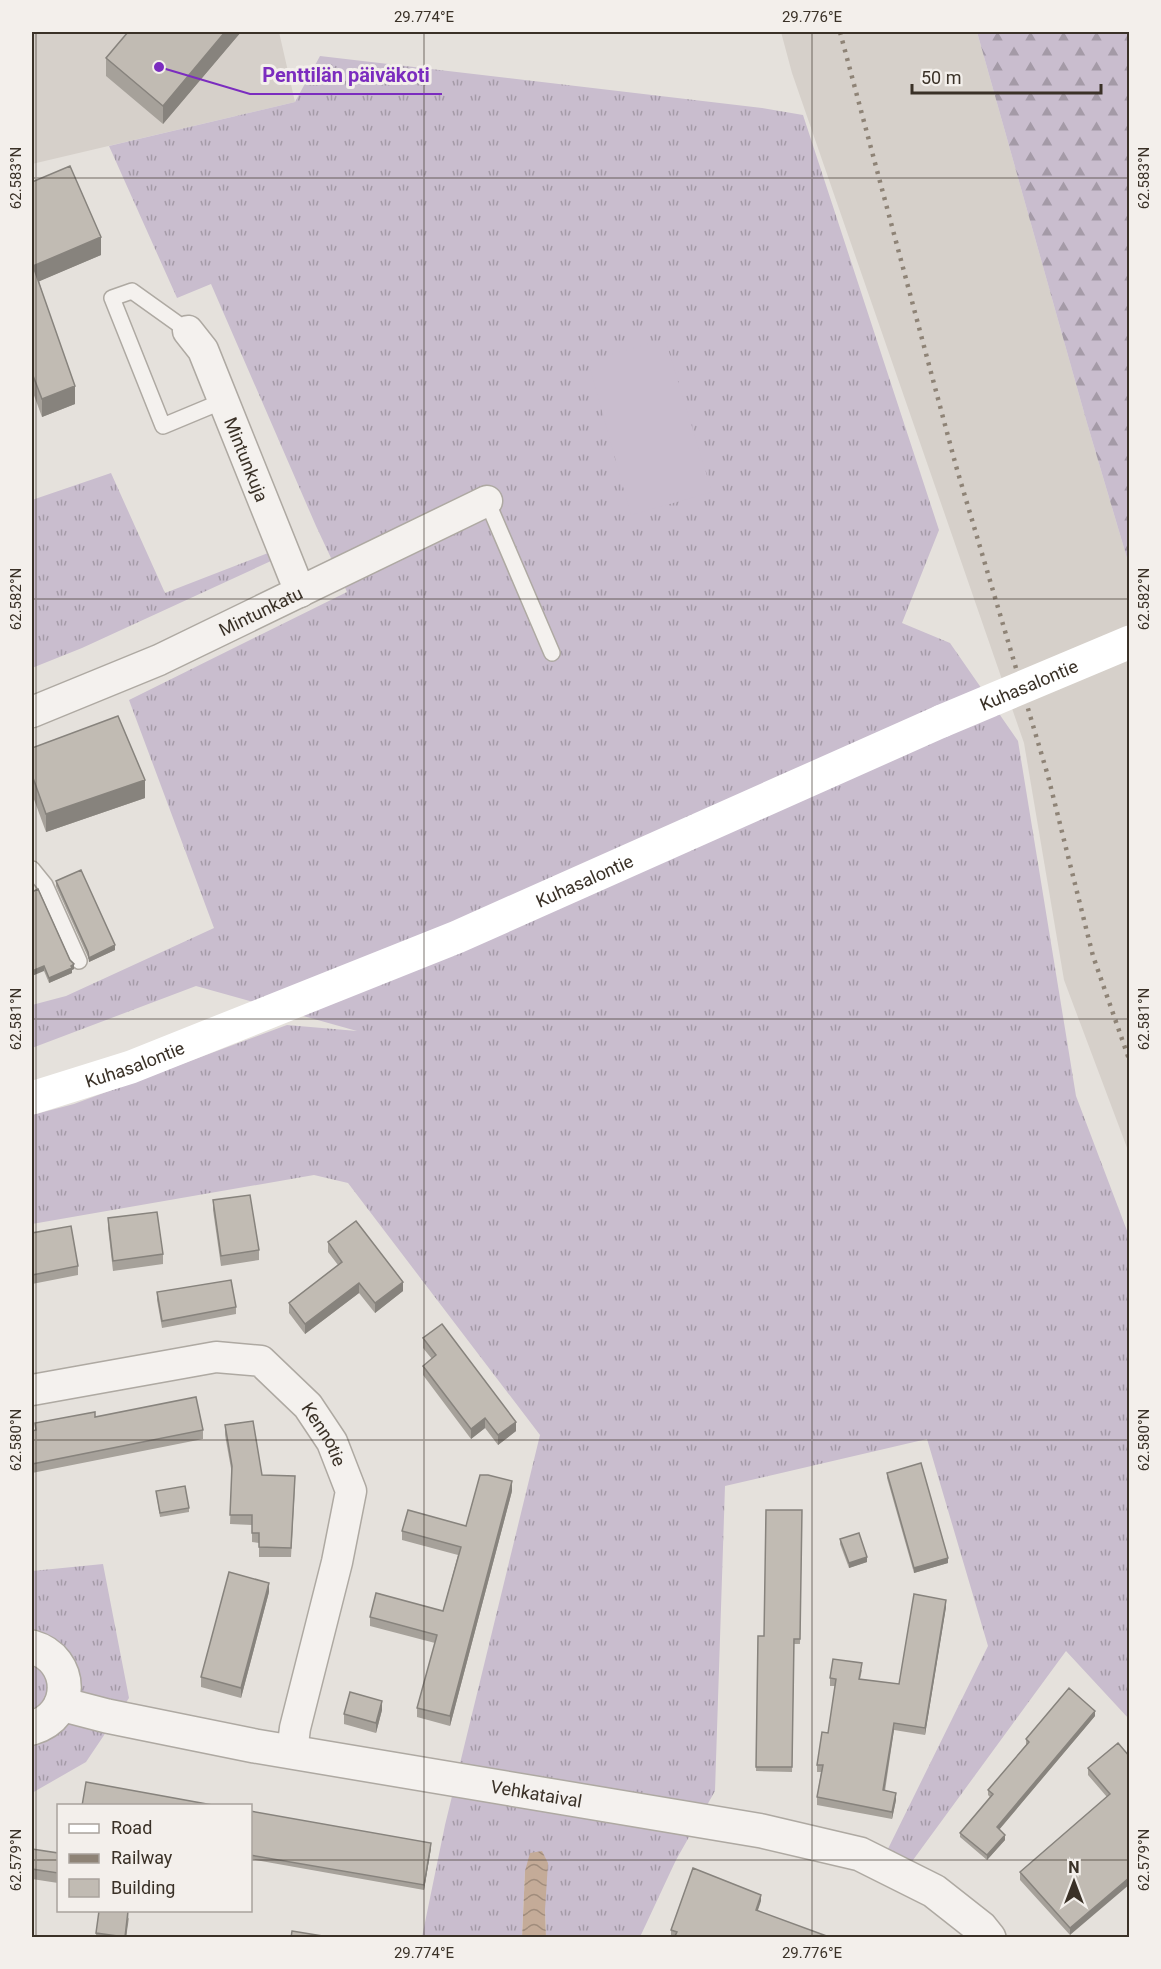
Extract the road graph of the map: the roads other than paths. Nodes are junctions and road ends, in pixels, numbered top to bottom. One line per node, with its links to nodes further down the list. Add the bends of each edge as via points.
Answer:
1 (188, 331): 2 (street, Mintunkuja, via 203,350); 2 (lane, via 132,291 112,298 163,426)
2 (223, 401): 4 (street, Mintunkuja)
3 (487, 501): 4 (street, Mintunkatu); 6 (lane)
4 (300, 592): 7 (street, Mintunkatu, via 159,660)
5 (1130, 642): 10 (main road, Kuhasalontie, bridge, via 457,937 131,1067)
6 (552, 652)
7 (32, 712)
8 (32, 870): 9 (lane, via 45,885)
9 (79, 961)
10 (32, 1098)
11 (32, 1390): 15 (street, Kennotie, via 216,1357 261,1361 308,1406 332,1442 351,1491)
12 (32, 1647): 13 (street, via 54,1659 62,1673 65,1689)
13 (61, 1704): 14 (street, via 53,1716); 15 (street, Vehkataival)
14 (32, 1728)
15 (292, 1752): 16 (street, Vehkataival, via 762,1831 860,1854 934,1891)
16 (989, 1938)

